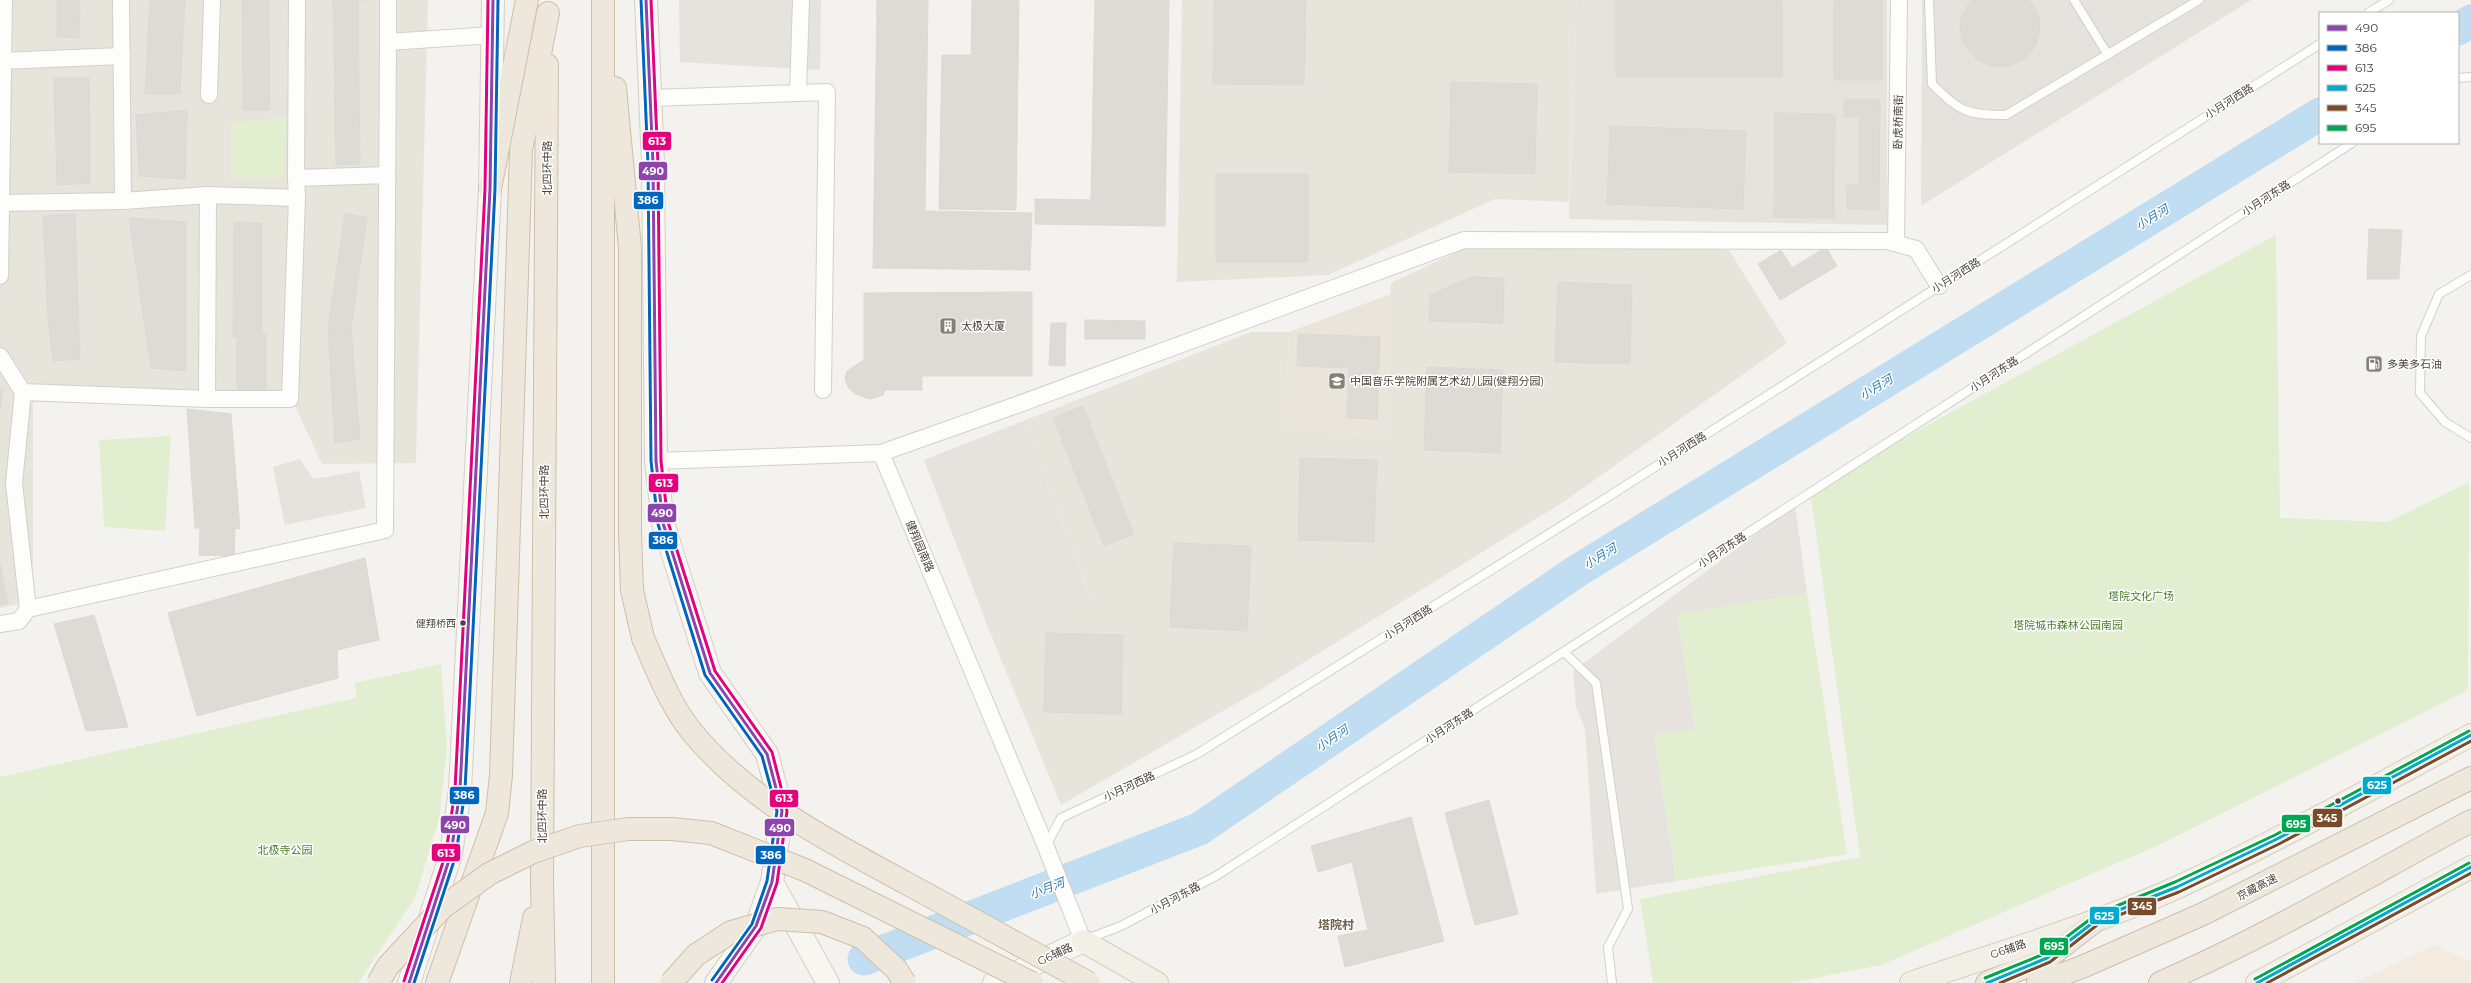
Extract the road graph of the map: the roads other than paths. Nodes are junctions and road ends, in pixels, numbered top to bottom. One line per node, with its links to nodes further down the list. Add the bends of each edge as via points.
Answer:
1 (4, 0): 24 (street)
2 (121, 0): 23 (street)
3 (212, 0): 28 (street)
4 (297, 0): 32 (street)
5 (388, 0): 20 (street)
6 (494, 0): 19 (street)
7 (527, 0): 33 (highway)
8 (603, 0): 66 (highway)
9 (607, 0): 73 (highway, bridge, via 630,248 632,590 643,638 664,688 692,732 732,772 764,799 810,831)
10 (646, 0): 29 (street)
11 (801, 0): 27 (street)
12 (1899, 0): 38 (street, 卧虎桥南街)
13 (1930, 0): 22 (lane, via 1932,84 1954,106 1980,115 2006,115)
14 (2074, 0): 22 (lane)
15 (2199, 0): 22 (lane)
16 (2388, 0): 18 (lane)
17 (548, 6): 57 (highway, 北四环中路); 63 (highway, bridge, via 520,150 497,813)
18 (2370, 12)
19 (493, 35): 20 (street); 33 (street)
20 (388, 42): 31 (street)
21 (2319, 45): 41 (lane, 小月河西路)
22 (2108, 55)
23 (122, 56): 24 (street); 36 (street)
24 (2, 61): 37 (street)
25 (2471, 76): 26 (lane)
26 (2459, 78)
27 (798, 93): 29 (street); 43 (street, via 827,92)
28 (209, 94)
29 (650, 98): 48 (street)
30 (2350, 144): 51 (lane, 小月河东路)
31 (387, 175): 32 (street); 49 (street, via 385,530)
32 (296, 178): 35 (street)
33 (490, 189): 62 (street, via 460,790 451,854)
34 (208, 195): 35 (street); 36 (street); 45 (street)
35 (297, 198): 45 (street, via 290,399)
36 (123, 201): 37 (street)
37 (2, 203): 40 (street)
38 (1896, 243): 41 (street, via 1916,249); 47 (street, via 1887,240 1464,240)
39 (2471, 275): 46 (lane, via 2439,294 2421,336 2420,393 2445,422)
40 (0, 276)
41 (1939, 286): 55 (lane, 小月河西路, via 1197,754 1061,818)
42 (0, 356): 44 (street)
43 (824, 390)
44 (23, 392): 45 (street); 49 (street, via 14,483)
45 (207, 399)
46 (2471, 438)
47 (881, 453): 48 (street); 55 (street, 健翔园南路)
48 (656, 461): 58 (street, via 663,523 710,673 767,754 782,811)
49 (28, 610): 50 (street, via 19,620)
50 (0, 624)
51 (1564, 652): 60 (lane, 小月河东路, via 1216,876 1122,926); 75 (lane, via 1596,684 1628,909 1608,947)
52 (2471, 735): 59 (main road, G6辅路, via 2277,839 2177,887)
53 (2471, 778): 78 (highway, 京藏高速, via 2203,914 2082,967)
54 (2471, 821): 79 (highway, via 2296,918)
55 (1046, 847): 60 (street, 健翔园南路)
56 (2471, 867): 80 (main road)
57 (542, 882): 64 (highway); 65 (highway, 北四环中路)
58 (772, 882): 68 (street, via 756,926); 69 (street)
59 (2099, 918): 76 (main road, G6辅路); 77 (highway, via 2047,958)
60 (1083, 941): 71 (street, G6辅路); 74 (main road, G6辅路)
61 (378, 983): 72 (highway, bridge, via 388,966 443,907 489,874 533,852 580,836 628,829 672,829 711,833 805,870)
62 (409, 983)
63 (437, 983)
64 (521, 983)
65 (544, 983)
66 (603, 983)
67 (670, 983): 70 (highway, bridge, via 696,955 731,932 777,919 822,922 863,938 896,969)
68 (716, 983)
69 (828, 983)
70 (905, 983)
71 (994, 983)
72 (1032, 983)
73 (1089, 983)
74 (1157, 983)
75 (1612, 983)
76 (1911, 983)
77 (1987, 983)
78 (2038, 983)
79 (2160, 983)
80 (2257, 983)

